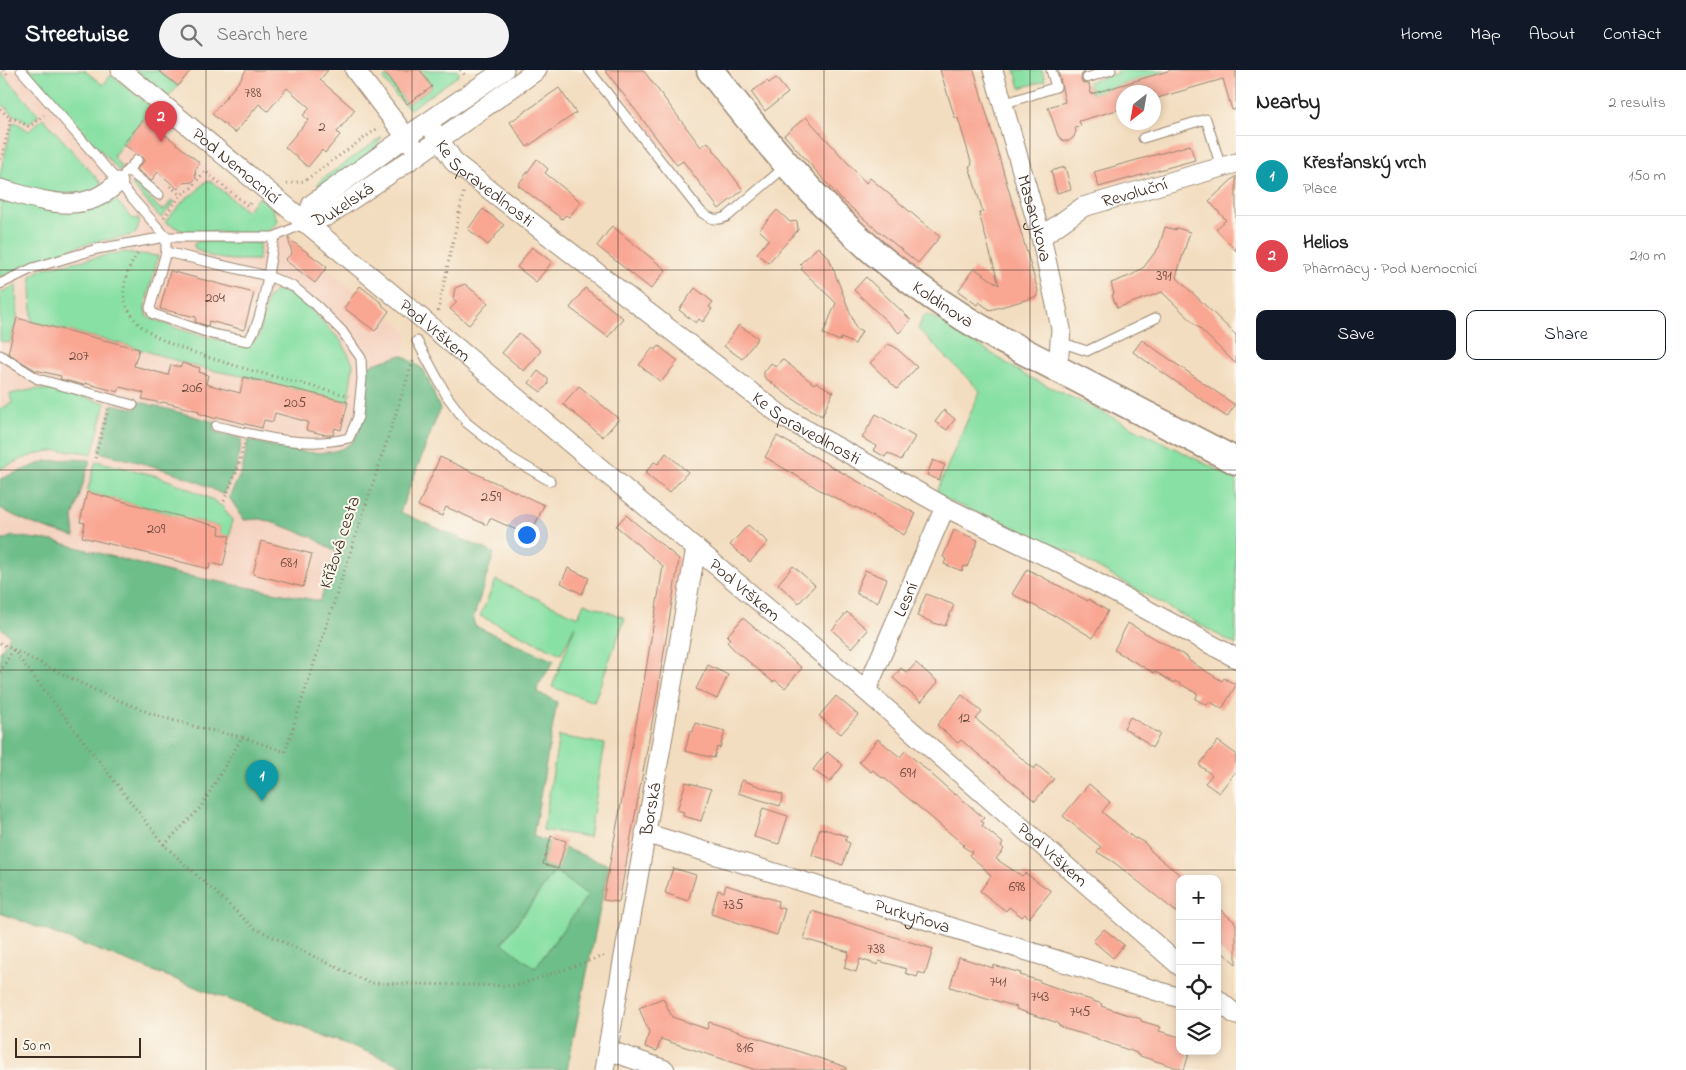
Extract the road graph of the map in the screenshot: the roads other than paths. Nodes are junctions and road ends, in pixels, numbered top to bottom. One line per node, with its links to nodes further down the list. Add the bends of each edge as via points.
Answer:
1 (21, 70): 21 (lane)
2 (121, 70): 24 (street, Pod Nemocnicí)
3 (355, 70): 14 (street)
4 (504, 70): 13 (street, Dukelská)
5 (537, 70): 16 (street, Dukelská)
6 (589, 70): 19 (lane, via 709,218 716,220 728,216)
7 (710, 70): 19 (street, Koldinova)
8 (993, 70): 12 (street, Masarykova)
9 (1050, 70): 12 (lane, via 1058,87)
10 (1111, 70): 11 (lane)
11 (1087, 78)
12 (1003, 104): 25 (street, Masarykova)
13 (428, 123): 14 (street, Dukelská); 16 (street, Ke Spravedlnosti)
14 (406, 137): 17 (street); 24 (street, Dukelská, via 312,204)
15 (1143, 138): 20 (lane, via 1206,119)
16 (439, 139): 17 (street, Dukelská); 40 (street, Ke Spravedlnosti, via 455,163 783,417)
17 (419, 154): 24 (street, Dukelská, via 327,216)
18 (137, 160): 21 (lane)
19 (787, 165): 35 (street, Koldinova, via 855,235 919,288 979,327)
20 (1228, 165): 25 (street, Revoluční, via 1084,207)
21 (123, 176): 22 (street, via 100,197 82,202 62,204); 23 (lane); 26 (lane)
22 (0, 189)
23 (159, 195)
24 (305, 223): 27 (lane); 41 (street, Pod Vrškem)
25 (1041, 236): 33 (street, Masarykova, via 1058,309)
26 (166, 237): 27 (lane); 28 (lane); 30 (lane, via 97,250 32,268)
27 (274, 238): 29 (lane)
28 (166, 252): 29 (lane); 29 (lane, via 150,308 153,314 212,334 248,341 260,313)
29 (268, 276): 37 (lane, via 294,287 317,306 342,331 361,358 358,417 349,438 332,442 302,443)
30 (0, 284)
31 (1156, 318): 33 (lane, via 1087,351)
32 (417, 341): 39 (lane, via 447,396 467,423 511,458)
33 (1060, 342): 35 (street, Masarykova)
34 (0, 355): 36 (lane, via 38,379)
35 (1055, 368): 38 (street, Koldinova)
36 (133, 405)
37 (216, 426)
38 (1236, 461)
39 (550, 481)
40 (945, 507): 42 (street, Ke Spravedlnosti, via 1062,564); 43 (street, Lesní)
41 (696, 548): 43 (street, Pod Vrškem); 44 (street, Borská)
42 (1236, 658)
43 (866, 691): 45 (street, Pod Vrškem)
44 (645, 834): 46 (street, Purkyňova); 50 (street, Borská)
45 (1179, 965)
46 (1176, 997)
47 (1221, 1002): 49 (street)
48 (1221, 1011): 49 (street)
49 (1236, 1015)
50 (608, 1050): 51 (street, Borská); 52 (street)
51 (604, 1070)
52 (665, 1070)

